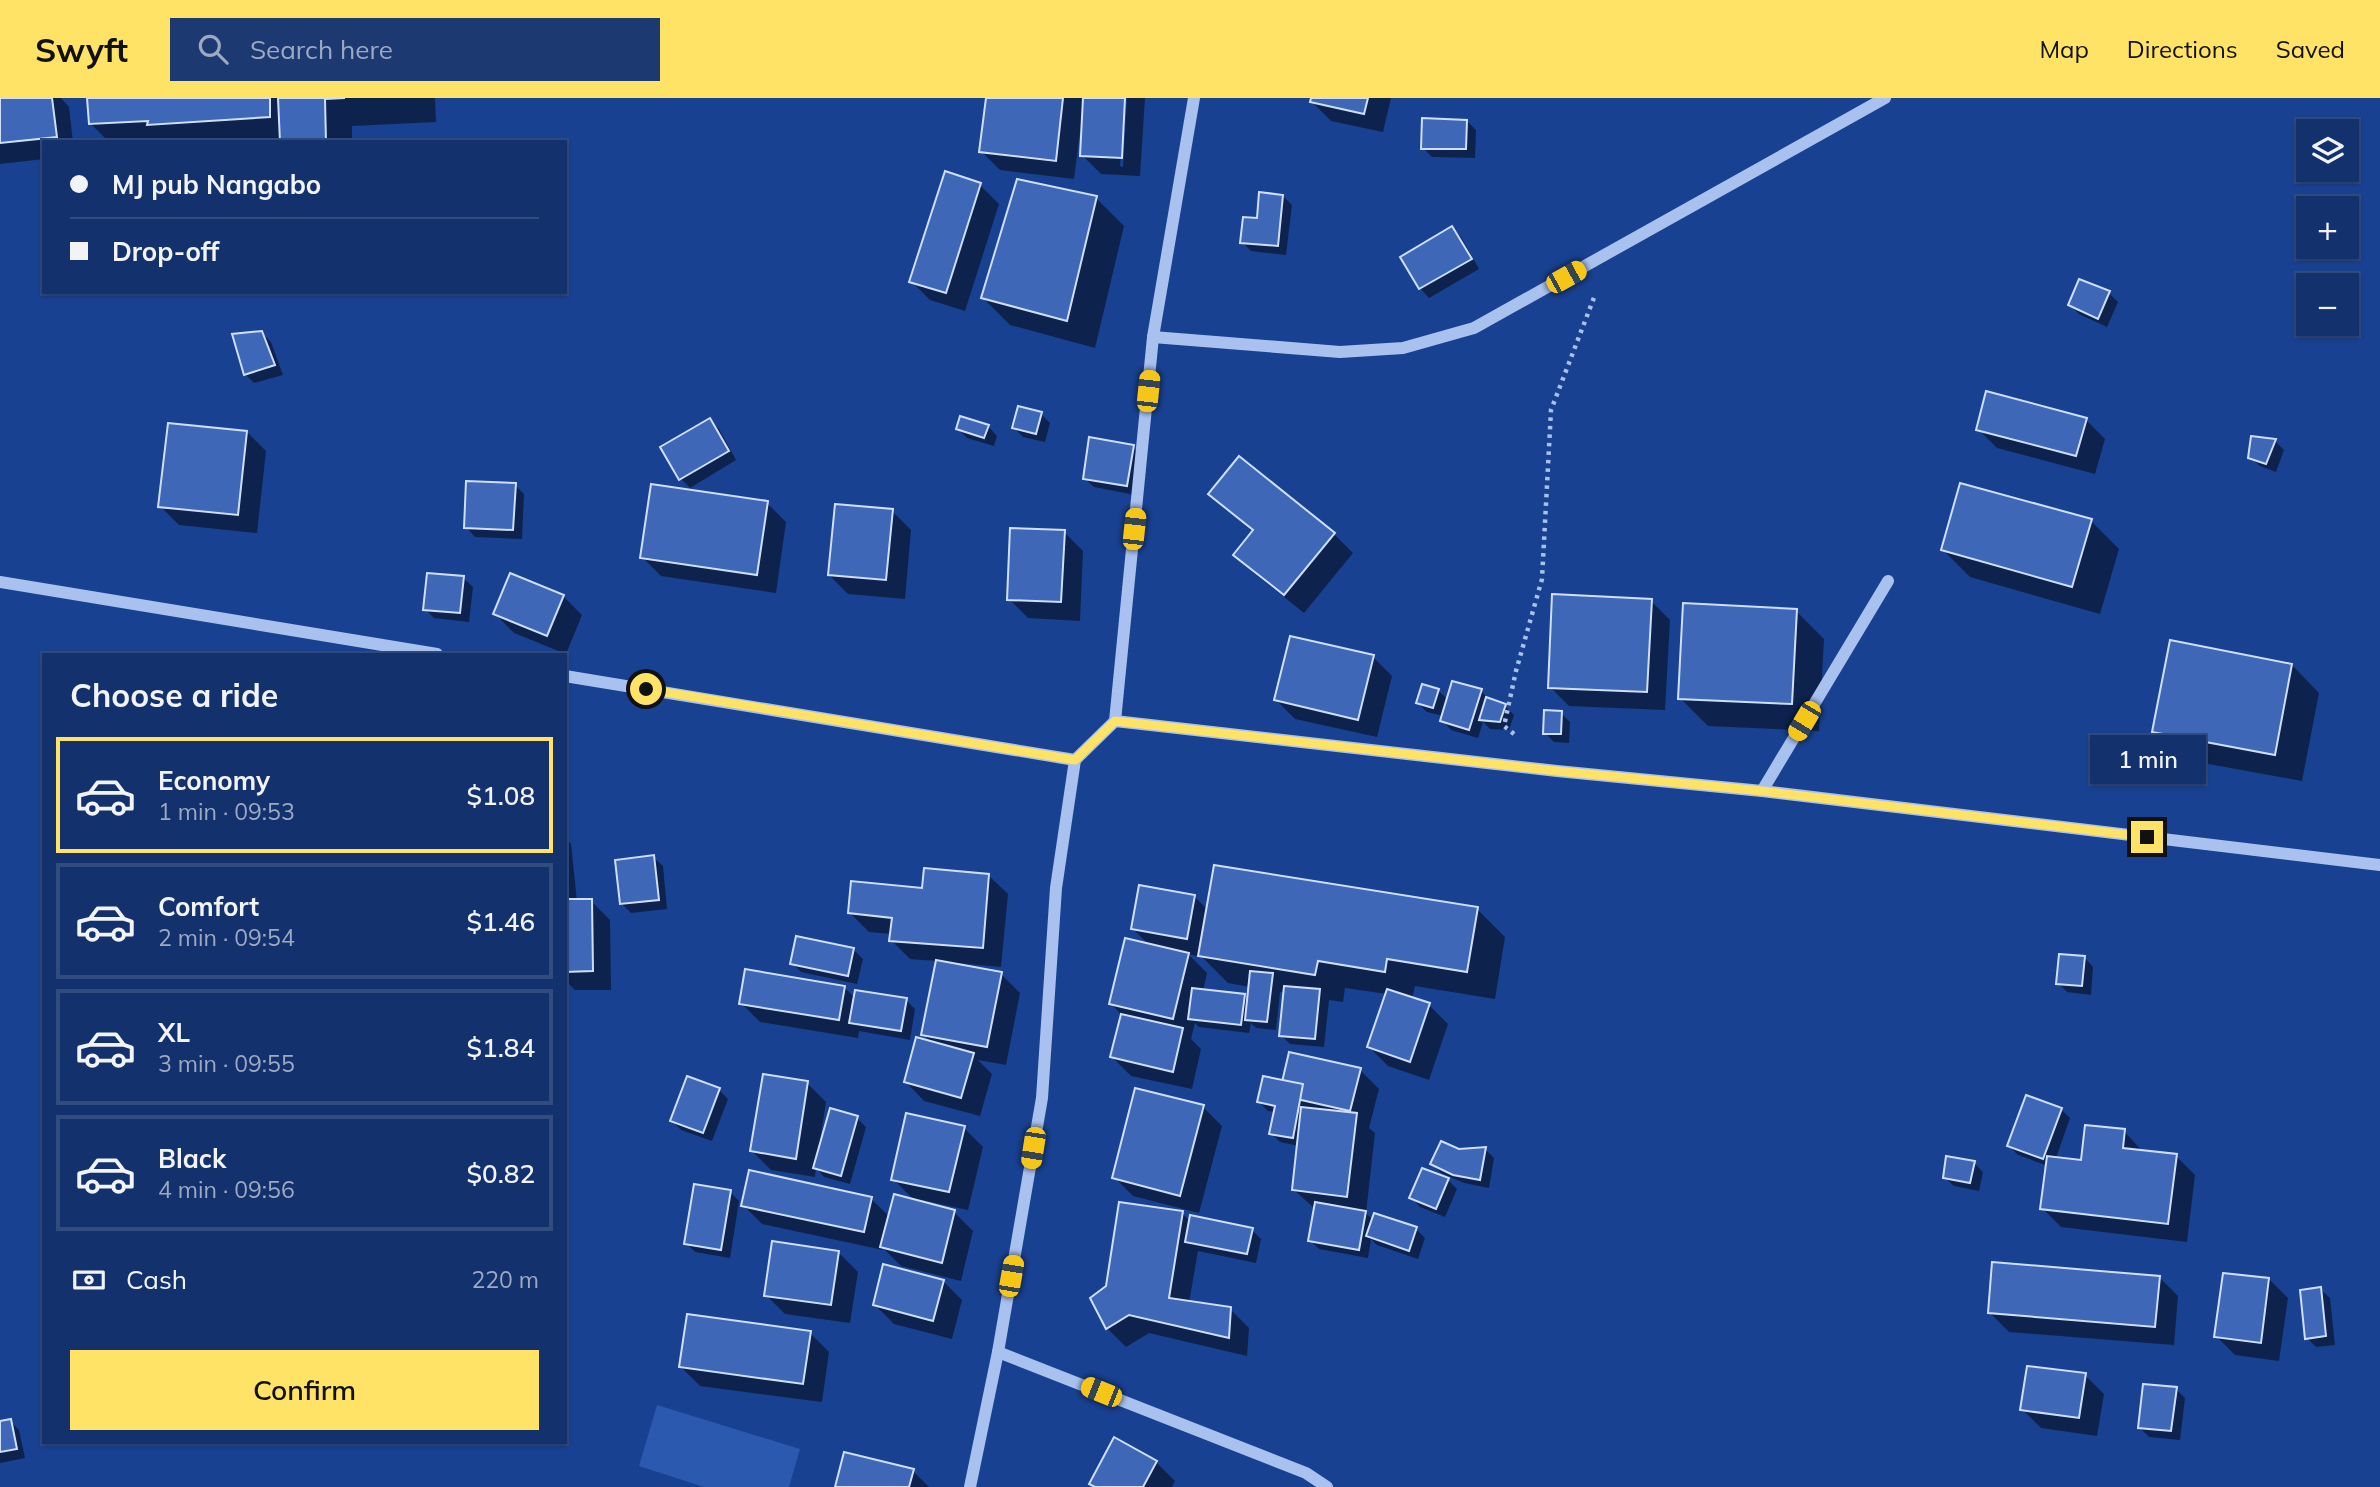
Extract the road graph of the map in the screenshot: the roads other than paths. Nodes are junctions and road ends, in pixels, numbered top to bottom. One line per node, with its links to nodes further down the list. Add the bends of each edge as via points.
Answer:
1 (1194, 98): 3 (street)
2 (1885, 98): 3 (street, via 1474,328 1403,348 1340,352)
3 (1153, 337): 8 (street)
4 (1888, 581): 10 (street)
5 (0, 582): 6 (street)
6 (431, 653)
7 (567, 676): 9 (street)
8 (1115, 721): 9 (street); 10 (street)
9 (1075, 760): 12 (street, via 1056,888 1042,1097)
10 (1762, 791): 11 (street)
11 (2380, 865)
12 (998, 1352): 13 (street); 14 (street, via 1306,1473)
13 (970, 1487)
14 (1327, 1487)

